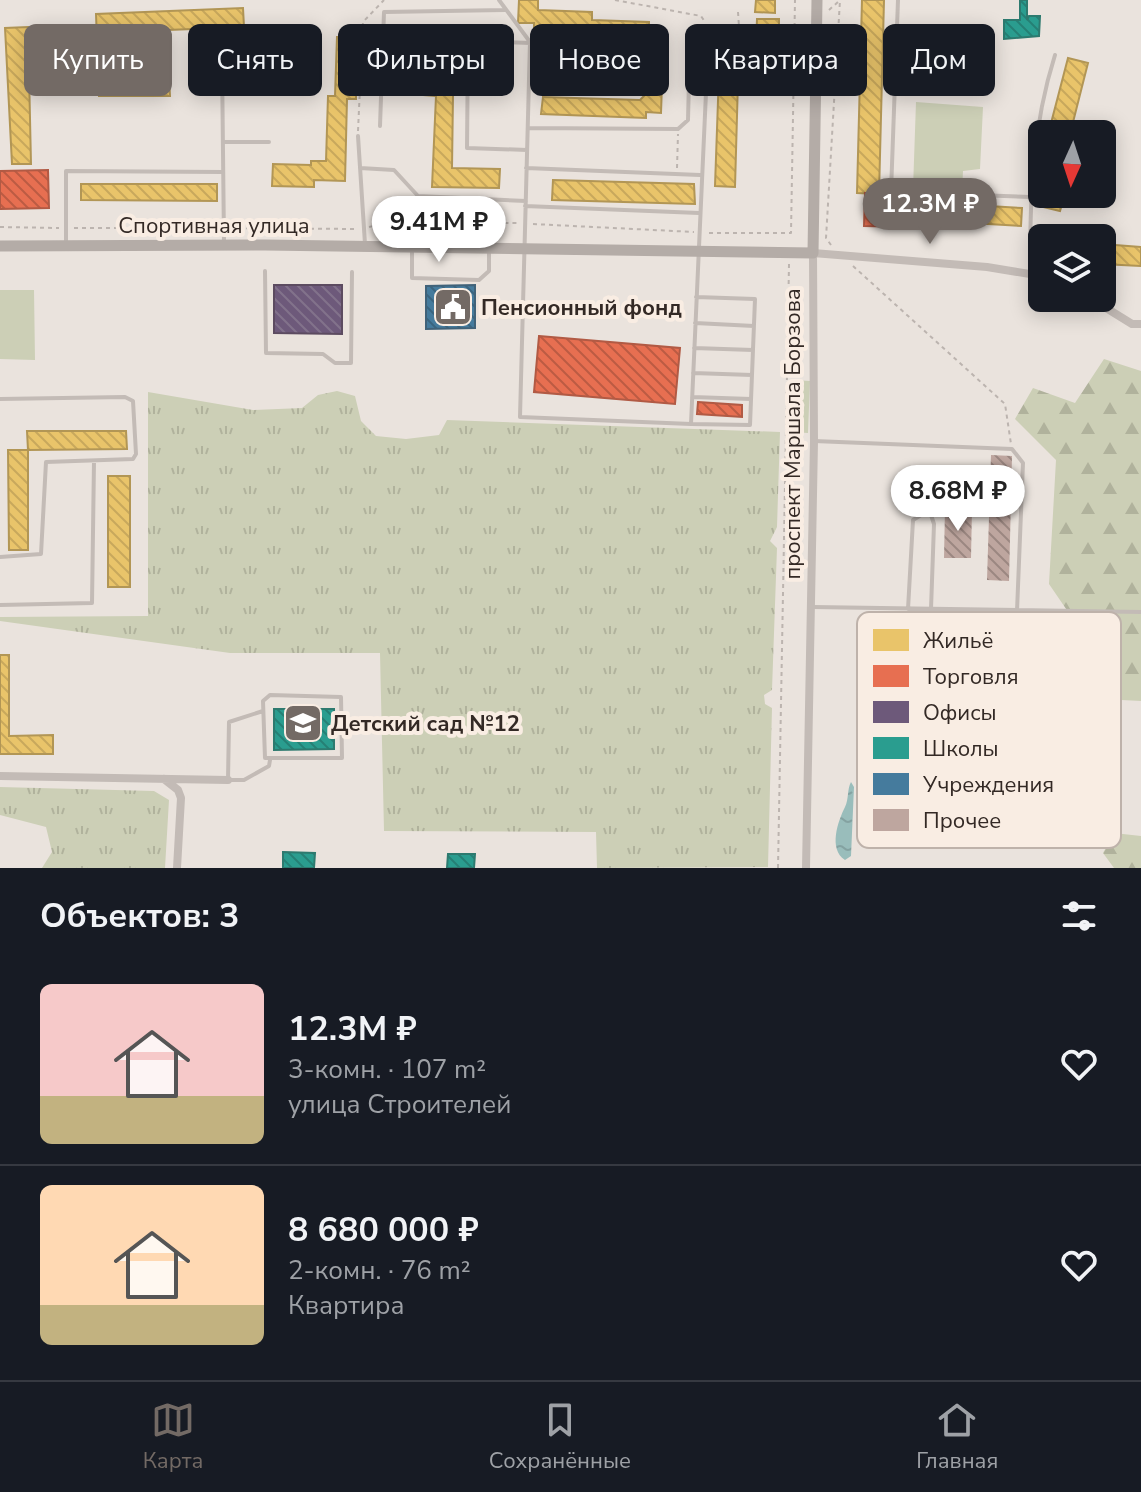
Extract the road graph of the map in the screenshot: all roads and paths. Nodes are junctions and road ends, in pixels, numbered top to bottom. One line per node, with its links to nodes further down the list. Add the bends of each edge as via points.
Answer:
1 (384, 0): 22 (path, via 363,22)
2 (499, 0): 8 (lane)
3 (615, 0): 10 (path, via 701,16)
4 (795, 0): 39 (path, via 791,233)
5 (817, 0): 48 (street, проспект Маршала Борзова)
6 (840, 0): 49 (path, via 826,238)
7 (898, 0): 31 (lane, via 891,192)
8 (505, 10): 12 (lane); 19 (lane, via 384,12)
9 (738, 12): 11 (path)
10 (707, 24)
11 (739, 24)
12 (530, 42): 14 (lane); 25 (lane, via 468,41 467,148)
13 (1055, 55): 18 (lane)
14 (529, 83): 20 (lane)
15 (222, 96): 23 (lane)
16 (689, 96): 21 (lane, via 688,120)
17 (705, 96): 30 (lane)
18 (1038, 120)
19 (380, 126)
20 (528, 128): 21 (lane); 25 (lane)
21 (678, 129): 29 (path)
22 (358, 136): 26 (lane)
23 (223, 142): 24 (lane); 28 (lane)
24 (269, 142)
25 (527, 150): 27 (lane)
26 (360, 168): 32 (lane, via 394,170 418,196); 38 (lane)
27 (526, 168): 29 (lane); 32 (lane)
28 (223, 172): 36 (lane, via 66,171); 37 (lane)
29 (677, 174): 30 (lane)
30 (700, 175): 33 (lane)
31 (1028, 197)
32 (526, 203): 33 (lane); 34 (lane)
33 (699, 213): 39 (lane)
34 (525, 224): 38 (path, via 391,222); 39 (path); 46 (lane)
35 (0, 227): 36 (path)
36 (66, 228): 37 (path); 40 (lane)
37 (224, 228): 38 (path); 41 (lane)
38 (365, 228): 43 (lane)
39 (699, 233): 47 (lane)
40 (66, 245): 41 (street, Спортивная улица); 42 (street, Спортивная улица)
41 (224, 245): 43 (street, Спортивная улица)
42 (0, 246)
43 (365, 246): 44 (street, Спортивная улица)
44 (412, 247): 45 (street, Спортивная улица); 45 (lane, via 412,278 479,280 489,271)
45 (489, 247): 46 (street, Спортивная улица)
46 (524, 248): 47 (street, Спортивная улица); 66 (lane, via 520,417)
47 (698, 251): 48 (street, Спортивная улица); 54 (lane)
48 (813, 253): 49 (street); 67 (street, проспект Маршала Борзова)
49 (839, 253): 53 (street); 68 (path, via 1005,404)
50 (789, 264): 83 (path)
51 (265, 271): 52 (lane, via 266,353 323,354 335,363 351,363)
52 (352, 272)
53 (1028, 272)
54 (696, 297): 56 (lane); 58 (lane, via 755,299)
55 (1113, 312): 57 (street)
56 (695, 323): 58 (lane); 59 (lane)
57 (1141, 324)
58 (754, 326): 60 (lane)
59 (694, 348): 60 (lane); 61 (lane)
60 (753, 350): 62 (lane)
61 (693, 373): 62 (lane); 63 (lane)
62 (752, 375): 65 (lane)
63 (692, 397): 65 (lane); 66 (lane)
64 (0, 399): 69 (lane, via 133,401 133,459)
65 (751, 399): 66 (lane, via 750,425)
66 (691, 424)
67 (814, 441): 68 (lane); 72 (street, проспект Маршала Борзова)
68 (1012, 449): 75 (lane, via 1023,463)
69 (94, 461): 70 (lane, via 46,462 41,554); 71 (lane, via 92,603)
70 (0, 557)
71 (0, 605)
72 (811, 607): 73 (lane); 84 (street, проспект Маршала Борзова)
73 (908, 609): 74 (lane); 74 (lane, via 913,520 921,515 931,515 934,524)
74 (931, 609): 75 (lane)
75 (1017, 611): 76 (lane)
76 (1141, 612)
77 (263, 711): 78 (lane, via 264,753); 78 (lane, via 263,701 270,695 337,695 343,701 342,758); 81 (lane, via 229,722)
78 (270, 760): 81 (lane, via 269,766 244,780)
79 (0, 776): 80 (street)
80 (160, 777): 81 (street); 82 (street, via 172,783 181,798)
81 (228, 780)
82 (177, 868)
83 (778, 868)
84 (806, 868)

